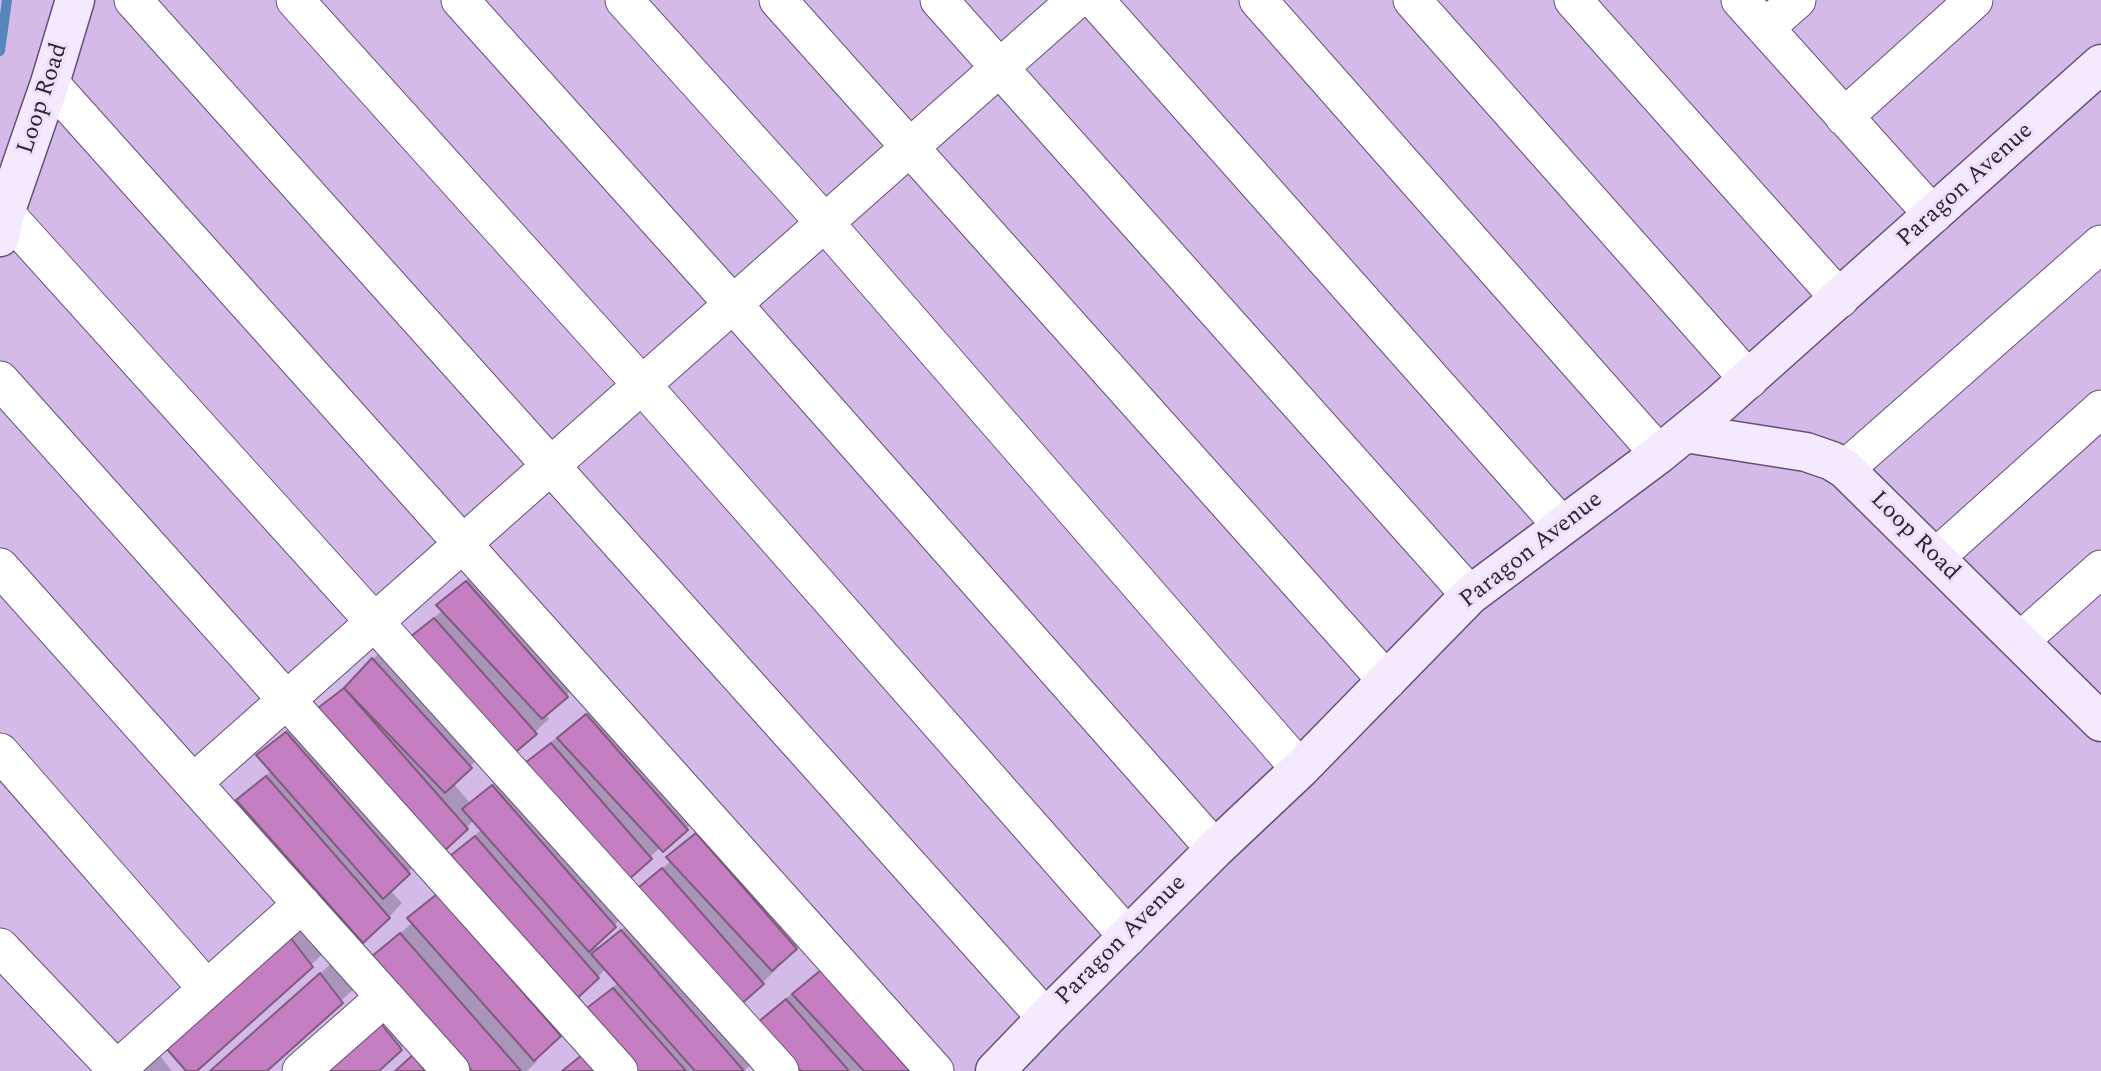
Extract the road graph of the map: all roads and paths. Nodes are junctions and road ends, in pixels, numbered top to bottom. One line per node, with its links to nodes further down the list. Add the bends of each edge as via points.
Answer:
1 (75, 0): 19 (street, Loop Road)
2 (133, 0): 33 (street)
3 (295, 0): 30 (street)
4 (460, 0): 27 (street)
5 (624, 0): 23 (street)
6 (778, 0): 21 (street)
7 (939, 0): 18 (street)
8 (1076, 0): 18 (street)
9 (1096, 0): 35 (street)
10 (1258, 0): 32 (street)
11 (1412, 0): 29 (street)
12 (1573, 0): 26 (street)
13 (1740, 0): 16 (street)
14 (1797, 0): 16 (street)
15 (1974, 0): 20 (street)
16 (1765, 28): 20 (street)
17 (2101, 64): 22 (street, Paragon Avenue)
18 (999, 68): 21 (street); 40 (street)
19 (50, 83): 24 (street, Loop Road); 36 (street)
20 (1844, 117): 22 (street)
21 (910, 147): 23 (street); 43 (street)
22 (1933, 215): 26 (street, Paragon Avenue)
23 (824, 223): 27 (street); 47 (street)
24 (3, 225): 41 (street)
25 (2101, 244): 34 (street)
26 (1840, 299): 29 (street, Paragon Avenue)
27 (733, 304): 30 (street); 49 (street)
28 (0, 380): 44 (street)
29 (1749, 380): 32 (street, Paragon Avenue)
30 (642, 385): 33 (street); 51 (street)
31 (2101, 409): 37 (street)
32 (1672, 443): 34 (street, Loop Road, via 1805,452); 35 (street, Paragon Avenue)
33 (551, 466): 36 (street); 55 (street)
34 (1845, 469): 37 (street, Loop Road)
35 (1562, 526): 40 (street, Paragon Avenue)
36 (463, 544): 41 (street); 61 (street)
37 (1935, 558): 42 (street, Loop Road)
38 (0, 567): 48 (street)
39 (2101, 569): 42 (street)
40 (1470, 595): 43 (street, Paragon Avenue)
41 (375, 622): 44 (street); 60 (street)
42 (2020, 641): 45 (street, Loop Road)
43 (1387, 681): 47 (street, Paragon Avenue)
44 (287, 700): 48 (street); 59 (street)
45 (2101, 722)
46 (0, 752): 53 (street)
47 (1300, 769): 49 (street, Paragon Avenue)
48 (194, 782): 50 (street)
49 (1215, 849): 51 (street, Paragon Avenue)
50 (302, 904): 53 (street); 54 (street)
51 (1128, 937): 55 (street, Paragon Avenue)
52 (0, 947): 56 (street)
53 (207, 989): 56 (street)
54 (385, 997): 57 (street); 58 (street)
55 (1046, 1018): 62 (street, Paragon Avenue)
56 (116, 1070)
57 (300, 1071)
58 (451, 1071)
59 (619, 1071)
60 (780, 1071)
61 (935, 1071)
62 (995, 1071)

